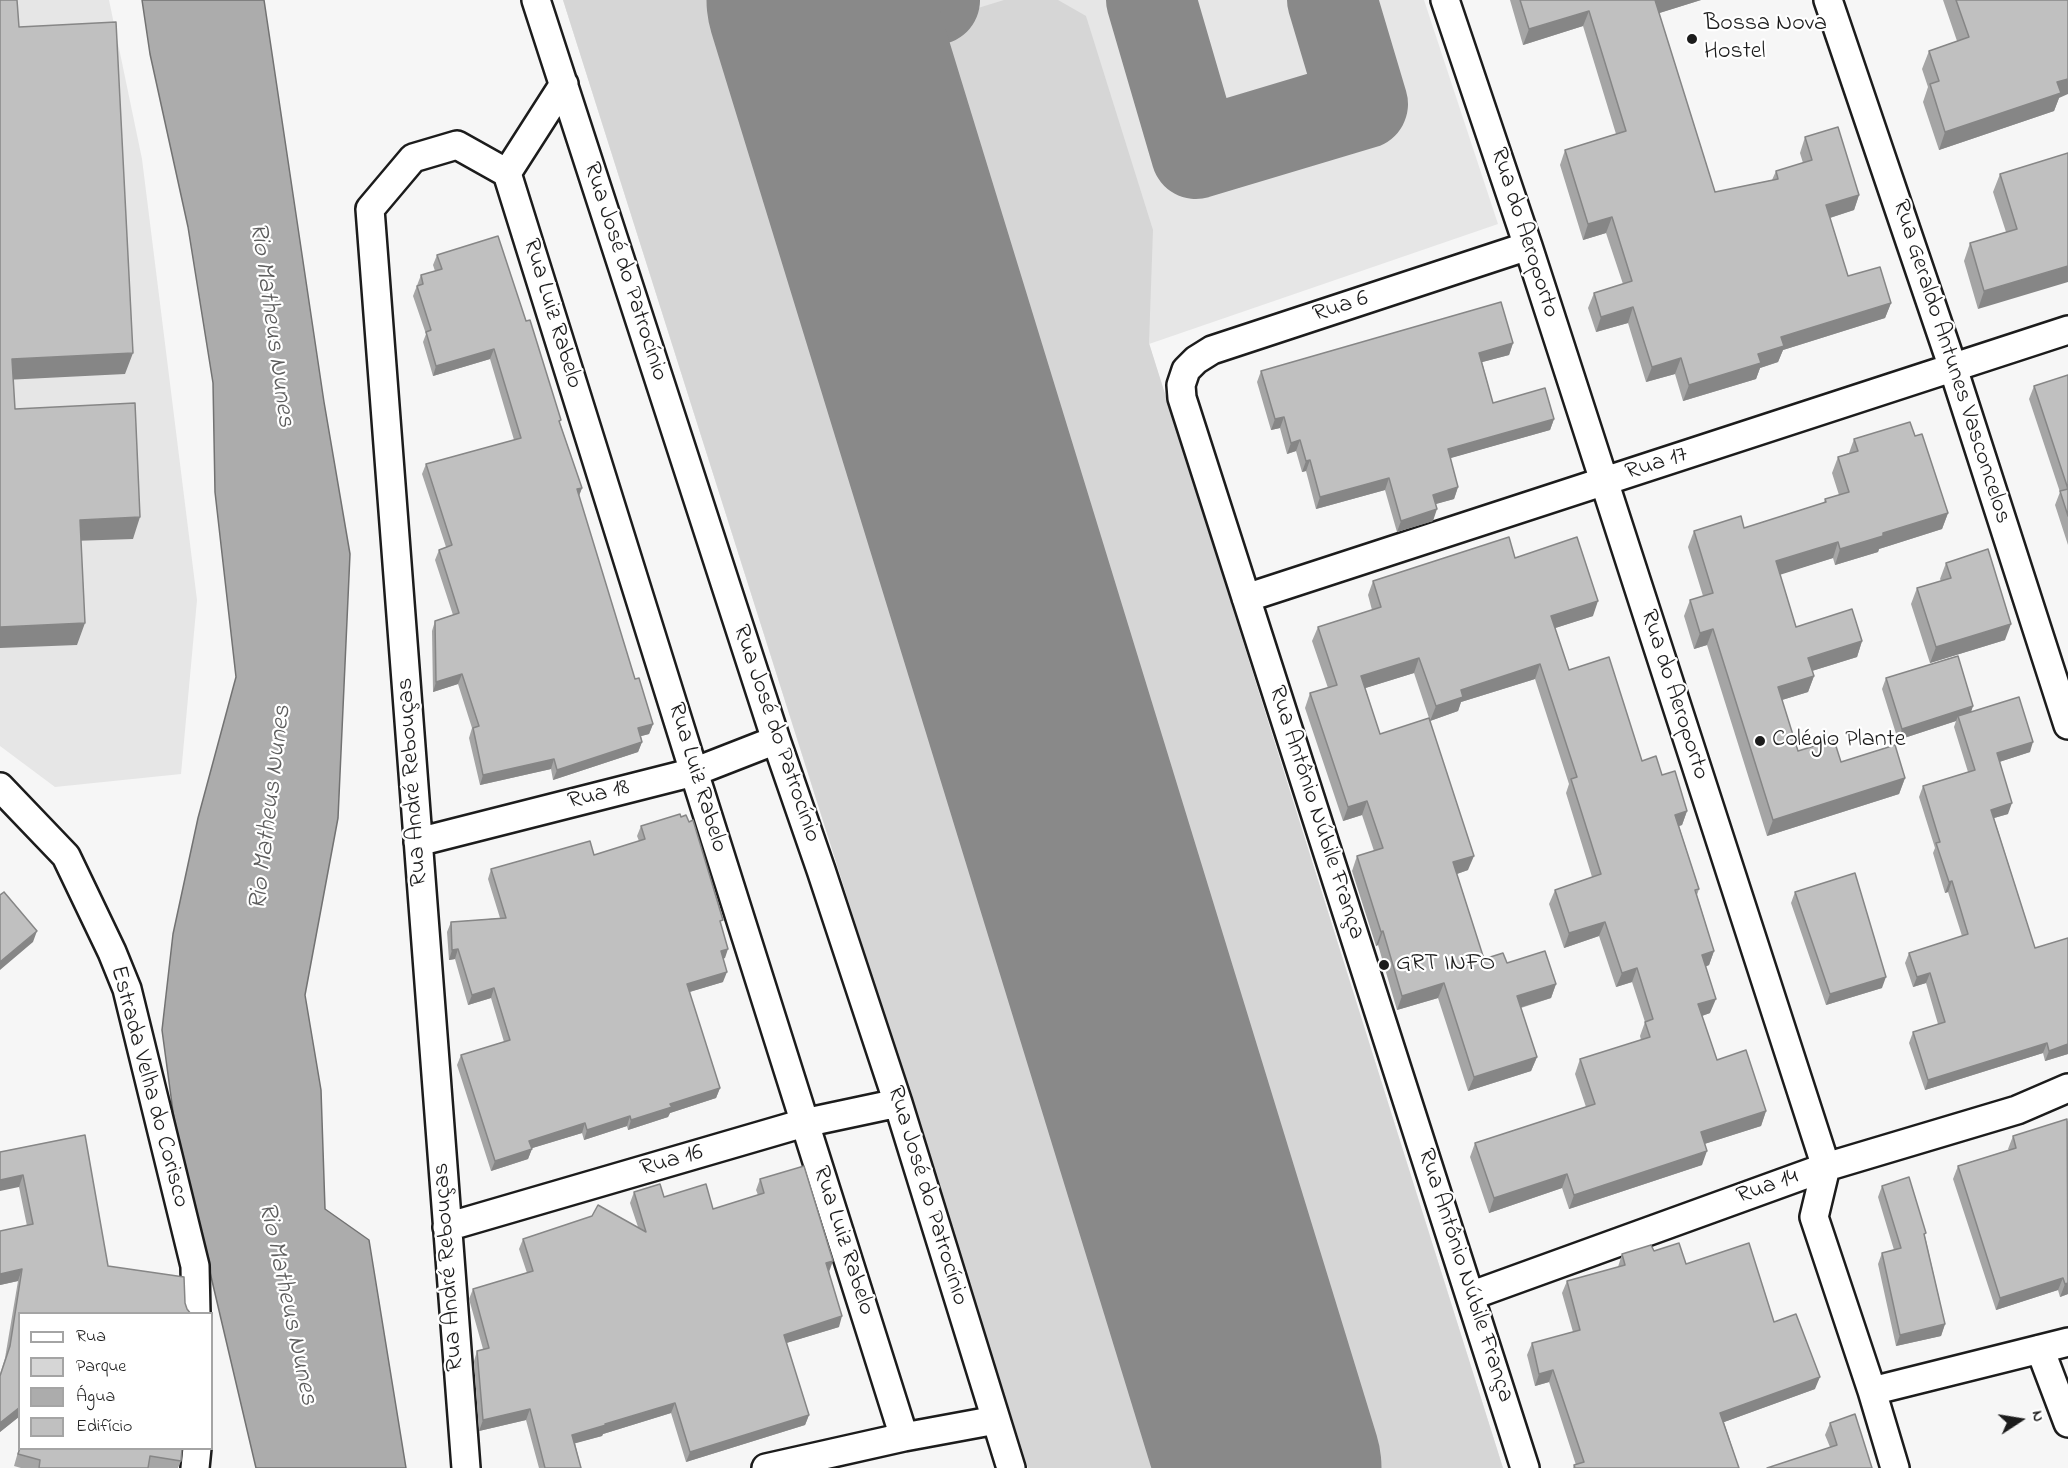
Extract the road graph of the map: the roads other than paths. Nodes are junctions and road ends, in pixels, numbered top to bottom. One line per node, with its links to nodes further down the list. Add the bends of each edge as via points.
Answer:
1 (536, 0): 4 (street, Rua José do Patrocínio)
2 (1445, 0): 6 (street, Rua do Aeroporto)
3 (1828, 0): 8 (street, Rua Geraldo Antunes Vasconcelos)
4 (564, 84): 5 (street); 13 (street, Rua José do Patrocínio)
5 (507, 173): 14 (street, Rua Luiz Rabelo); 16 (street, Rua André Rebouças, via 457,145 413,158 370,208)
6 (1528, 246): 9 (street, Rua 6, via 1212,350 1186,370); 10 (street, Rua do Aeroporto)
7 (2068, 330): 8 (street, Rua 17)
8 (1953, 368): 10 (street, Rua 17); 12 (street, Rua Geraldo Antunes Vasconcelos)
9 (1182, 398): 11 (street, Rua Antônio Núbile França)
10 (1604, 483): 11 (street, Rua 17); 20 (street, Rua do Aeroporto)
11 (1246, 598): 22 (street, Rua Antônio Núbile França)
12 (2068, 725)
13 (776, 740): 14 (street, Rua 18); 18 (street, Rua José do Patrocínio)
14 (694, 772): 16 (street, Rua 18); 19 (street, Rua Luiz Rabelo)
15 (0, 787): 23 (street, Estrada Velha do Corisco, via 66,856 127,989 195,1266)
16 (418, 842): 21 (street, Rua André Rebouças)
17 (2068, 1088): 20 (street, Rua 14, via 2017,1110)
18 (898, 1103): 19 (street, Rua 16); 27 (street, Rua José do Patrocínio)
19 (804, 1123): 21 (street, Rua 16); 29 (street, Rua Luiz Rabelo)
20 (1826, 1167): 22 (street, Rua 14); 26 (street, via 1814,1216)
21 (447, 1227): 32 (street, Rua André Rebouças)
22 (1470, 1296): 35 (street, Rua Antônio Núbile França)
23 (196, 1312)
24 (2068, 1342): 25 (street)
25 (2040, 1349): 26 (street); 28 (street)
26 (1872, 1391): 36 (street)
27 (996, 1420): 29 (street); 34 (street, Rua José do Patrocínio)
28 (2068, 1423)
29 (904, 1437): 33 (street)
30 (197, 1450): 31 (street)
31 (195, 1468)
32 (466, 1468)
33 (765, 1468)
34 (1011, 1468)
35 (1525, 1468)
36 (1895, 1468)

